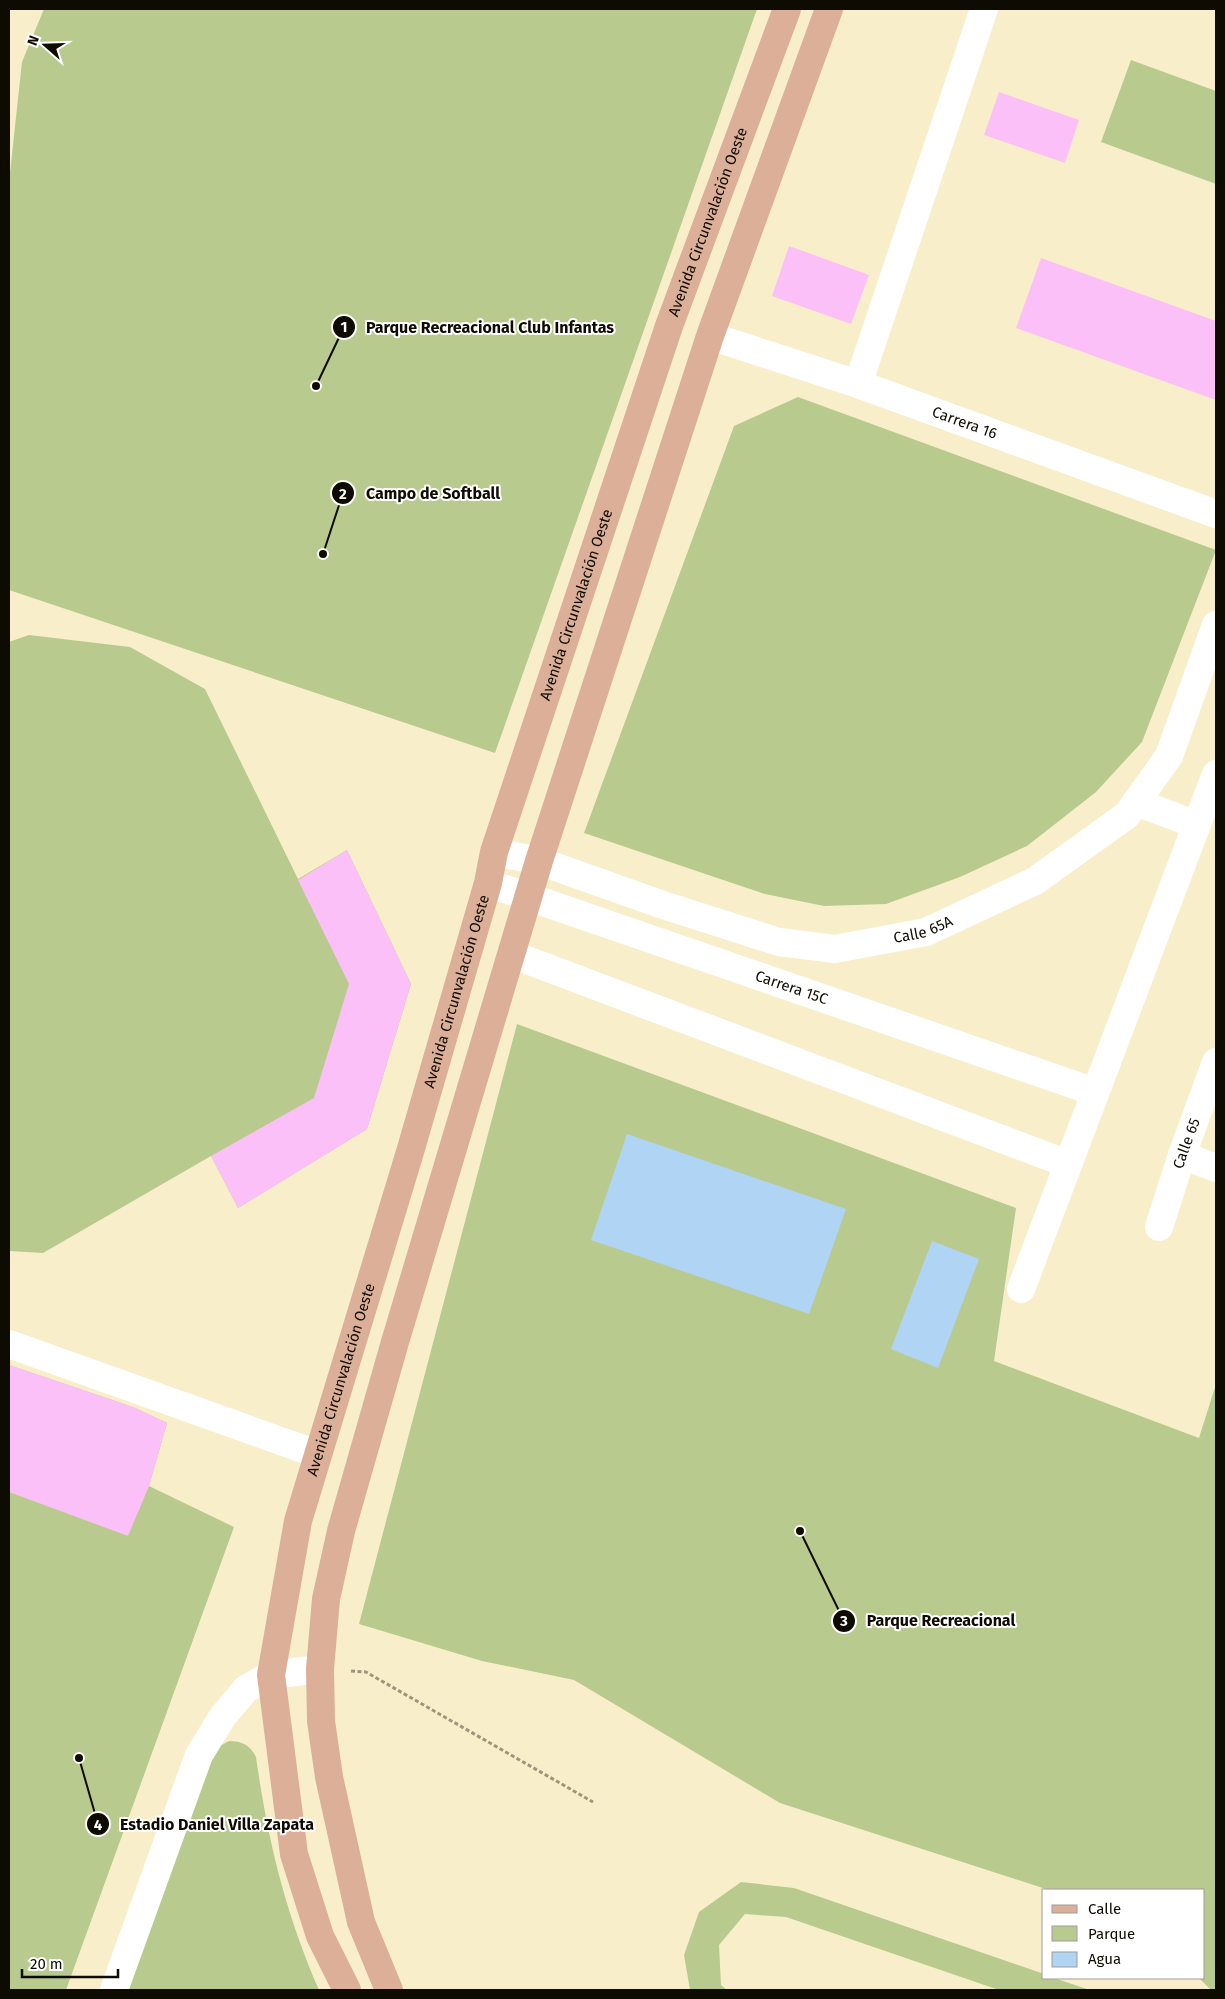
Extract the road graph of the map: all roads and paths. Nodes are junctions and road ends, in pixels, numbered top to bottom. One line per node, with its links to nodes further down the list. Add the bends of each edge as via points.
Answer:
1 (787, 9): 11 (main road, Avenida Circunvalación Oeste, via 669,326)
2 (829, 9): 4 (main road)
3 (984, 9): 5 (street)
4 (710, 336): 5 (street, Carrera 16); 12 (main road)
5 (858, 384): 6 (street, Carrera 16)
6 (1216, 514)
7 (1216, 625): 9 (street, Calle 65A, via 1169,756)
8 (1216, 774): 10 (street)
9 (1136, 802): 10 (street); 12 (street, Calle 65A, via 1127,815 1035,881 926,932 835,949 779,942)
10 (1197, 825): 17 (street)
11 (494, 852): 12 (street, Calle 65A); 13 (main road, Avenida Circunvalación Oeste)
12 (539, 861): 14 (main road)
13 (488, 883): 14 (street, Carrera 15C); 24 (main road, Avenida Circunvalación Oeste)
14 (528, 898): 15 (main road); 17 (street, Carrera 15C)
15 (511, 954): 19 (street); 25 (main road, via 341,1530 326,1599)
16 (1216, 1062): 18 (street, Calle 65)
17 (1096, 1092): 19 (street)
18 (1182, 1154): 20 (street); 21 (street, Calle 65)
19 (1068, 1164): 22 (street)
20 (1216, 1168)
21 (1159, 1227)
22 (1020, 1289)
23 (9, 1344): 24 (street)
24 (317, 1454): 26 (main road, Avenida Circunvalación Oeste, via 298,1521)
25 (320, 1669): 26 (street); 27 (path, via 366,1672); 30 (main road, via 329,1777 361,1922)
26 (271, 1675): 28 (street, via 246,1690 223,1716 199,1755); 29 (main road, Avenida Circunvalación Oeste, via 294,1854 320,1936)
27 (594, 1802)
28 (114, 1990)
29 (347, 1990)
30 (389, 1990)

